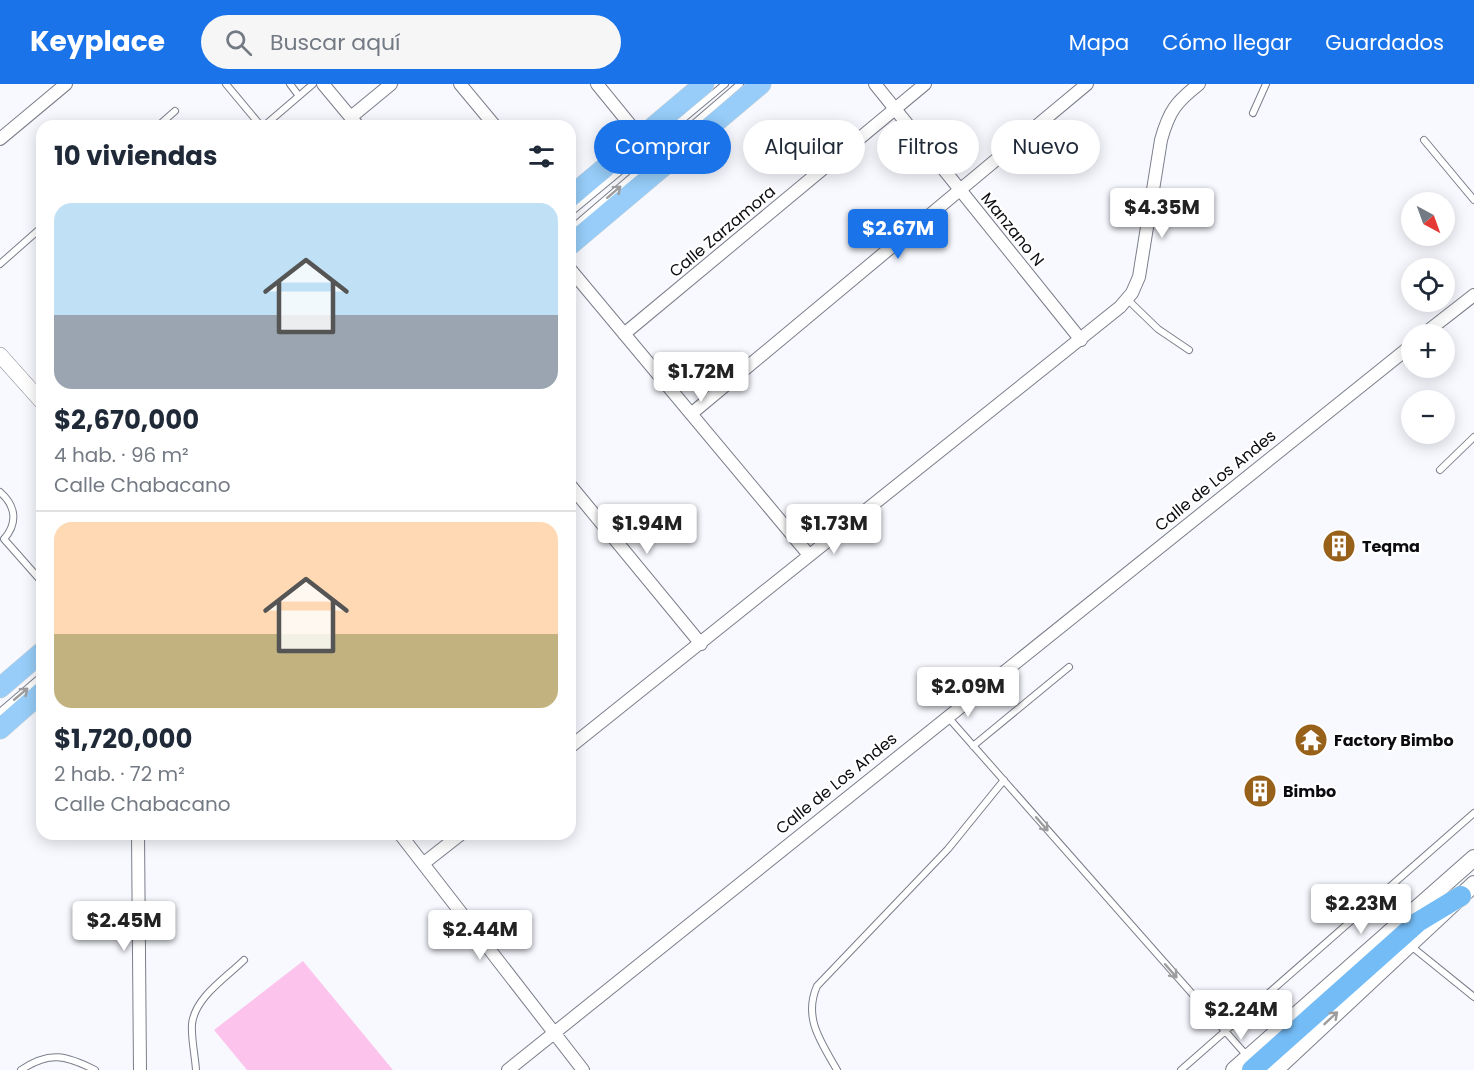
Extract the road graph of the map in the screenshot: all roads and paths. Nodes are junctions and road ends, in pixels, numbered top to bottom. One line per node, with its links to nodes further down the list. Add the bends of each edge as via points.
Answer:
1 (66, 84): 18 (street)
2 (226, 84): 24 (lane)
3 (290, 84): 19 (lane)
4 (313, 84): 19 (lane)
5 (323, 84): 26 (street)
6 (392, 84): 27 (street)
7 (460, 84): 28 (street)
8 (597, 84): 29 (street)
9 (704, 84): 30 (main road)
10 (725, 84): 37 (lane)
11 (740, 84): 38 (lane, one-way to 11)
12 (761, 84): 40 (main road)
13 (875, 84): 20 (street, Manzano N)
14 (925, 84): 20 (street, Calle Zarzamora)
15 (1086, 84): 34 (street)
16 (1199, 84): 44 (street, via 1172,108 1161,140 1144,256 1139,277)
17 (1266, 84): 22 (lane)
18 (52, 88): 31 (street)
19 (300, 96): 25 (lane)
20 (895, 108): 34 (street, Manzano N); 46 (street, Calle Zarzamora)
21 (175, 111): 23 (lane)
22 (1253, 113)
23 (165, 120)
24 (258, 120)
25 (270, 120)
26 (353, 120)
27 (357, 120)
28 (490, 120)
29 (626, 120)
30 (662, 120)
31 (0, 139)
32 (1424, 140): 36 (lane)
33 (598, 174): 35 (main road)
34 (960, 189): 47 (street, Manzano N); 52 (street)
35 (576, 192)
36 (1474, 200)
37 (576, 208)
38 (576, 225)
39 (36, 232): 41 (lane)
40 (576, 240)
41 (0, 264)
42 (576, 276): 46 (street)
43 (1474, 295): 45 (street)
44 (1126, 299): 47 (street); 48 (lane, via 1158,329)
45 (1437, 324)
46 (624, 334): 52 (street)
47 (1081, 340): 60 (street)
48 (1189, 350)
49 (1401, 354): 70 (street, Calle de Los Andes)
50 (0, 356): 51 (street)
51 (36, 395)
52 (691, 414): 60 (street)
53 (1474, 437): 54 (lane)
54 (1440, 471)
55 (0, 492): 59 (lane, via 10,500 14,514 12,530)
56 (576, 492): 57 (street)
57 (581, 498): 58 (street); 62 (street)
58 (576, 502)
59 (2, 540): 61 (lane)
60 (809, 555): 62 (street)
61 (36, 576)
62 (700, 644): 72 (street)
63 (36, 657): 67 (main road)
64 (36, 662): 67 (lane)
65 (1069, 667): 73 (lane)
66 (36, 681): 69 (lane, one-way to 66)
67 (0, 690)
68 (36, 697): 71 (main road)
69 (0, 712)
70 (946, 715): 73 (lane); 85 (street, Calle de Los Andes)
71 (0, 729)
72 (576, 742)
73 (973, 746): 74 (lane)
74 (1004, 780): 86 (lane, one-way to 86); 94 (lane, via 948,849 817,986 810,1011 813,1027)
75 (1474, 813): 86 (lane)
76 (138, 840): 90 (street)
77 (405, 840): 80 (street)
78 (453, 840): 80 (street)
79 (1474, 858): 87 (main road)
80 (424, 863): 85 (street)
81 (1467, 890): 82 (main road); 87 (highway, via 1418,922)
82 (1411, 945): 84 (lane); 97 (main road, one-way to 82)
83 (244, 960): 91 (lane, via 194,1012)
84 (1474, 997)
85 (554, 1032): 92 (street, Calle de Los Andes); 93 (street)
86 (1226, 1033): 87 (lane); 95 (lane)
87 (1250, 1064): 96 (main road)
88 (21, 1070): 89 (lane, via 47,1056)
89 (95, 1070)
90 (140, 1070)
91 (196, 1070)
92 (508, 1070)
93 (584, 1070)
94 (837, 1070)
95 (1181, 1070)
96 (1234, 1070)
97 (1275, 1070)

